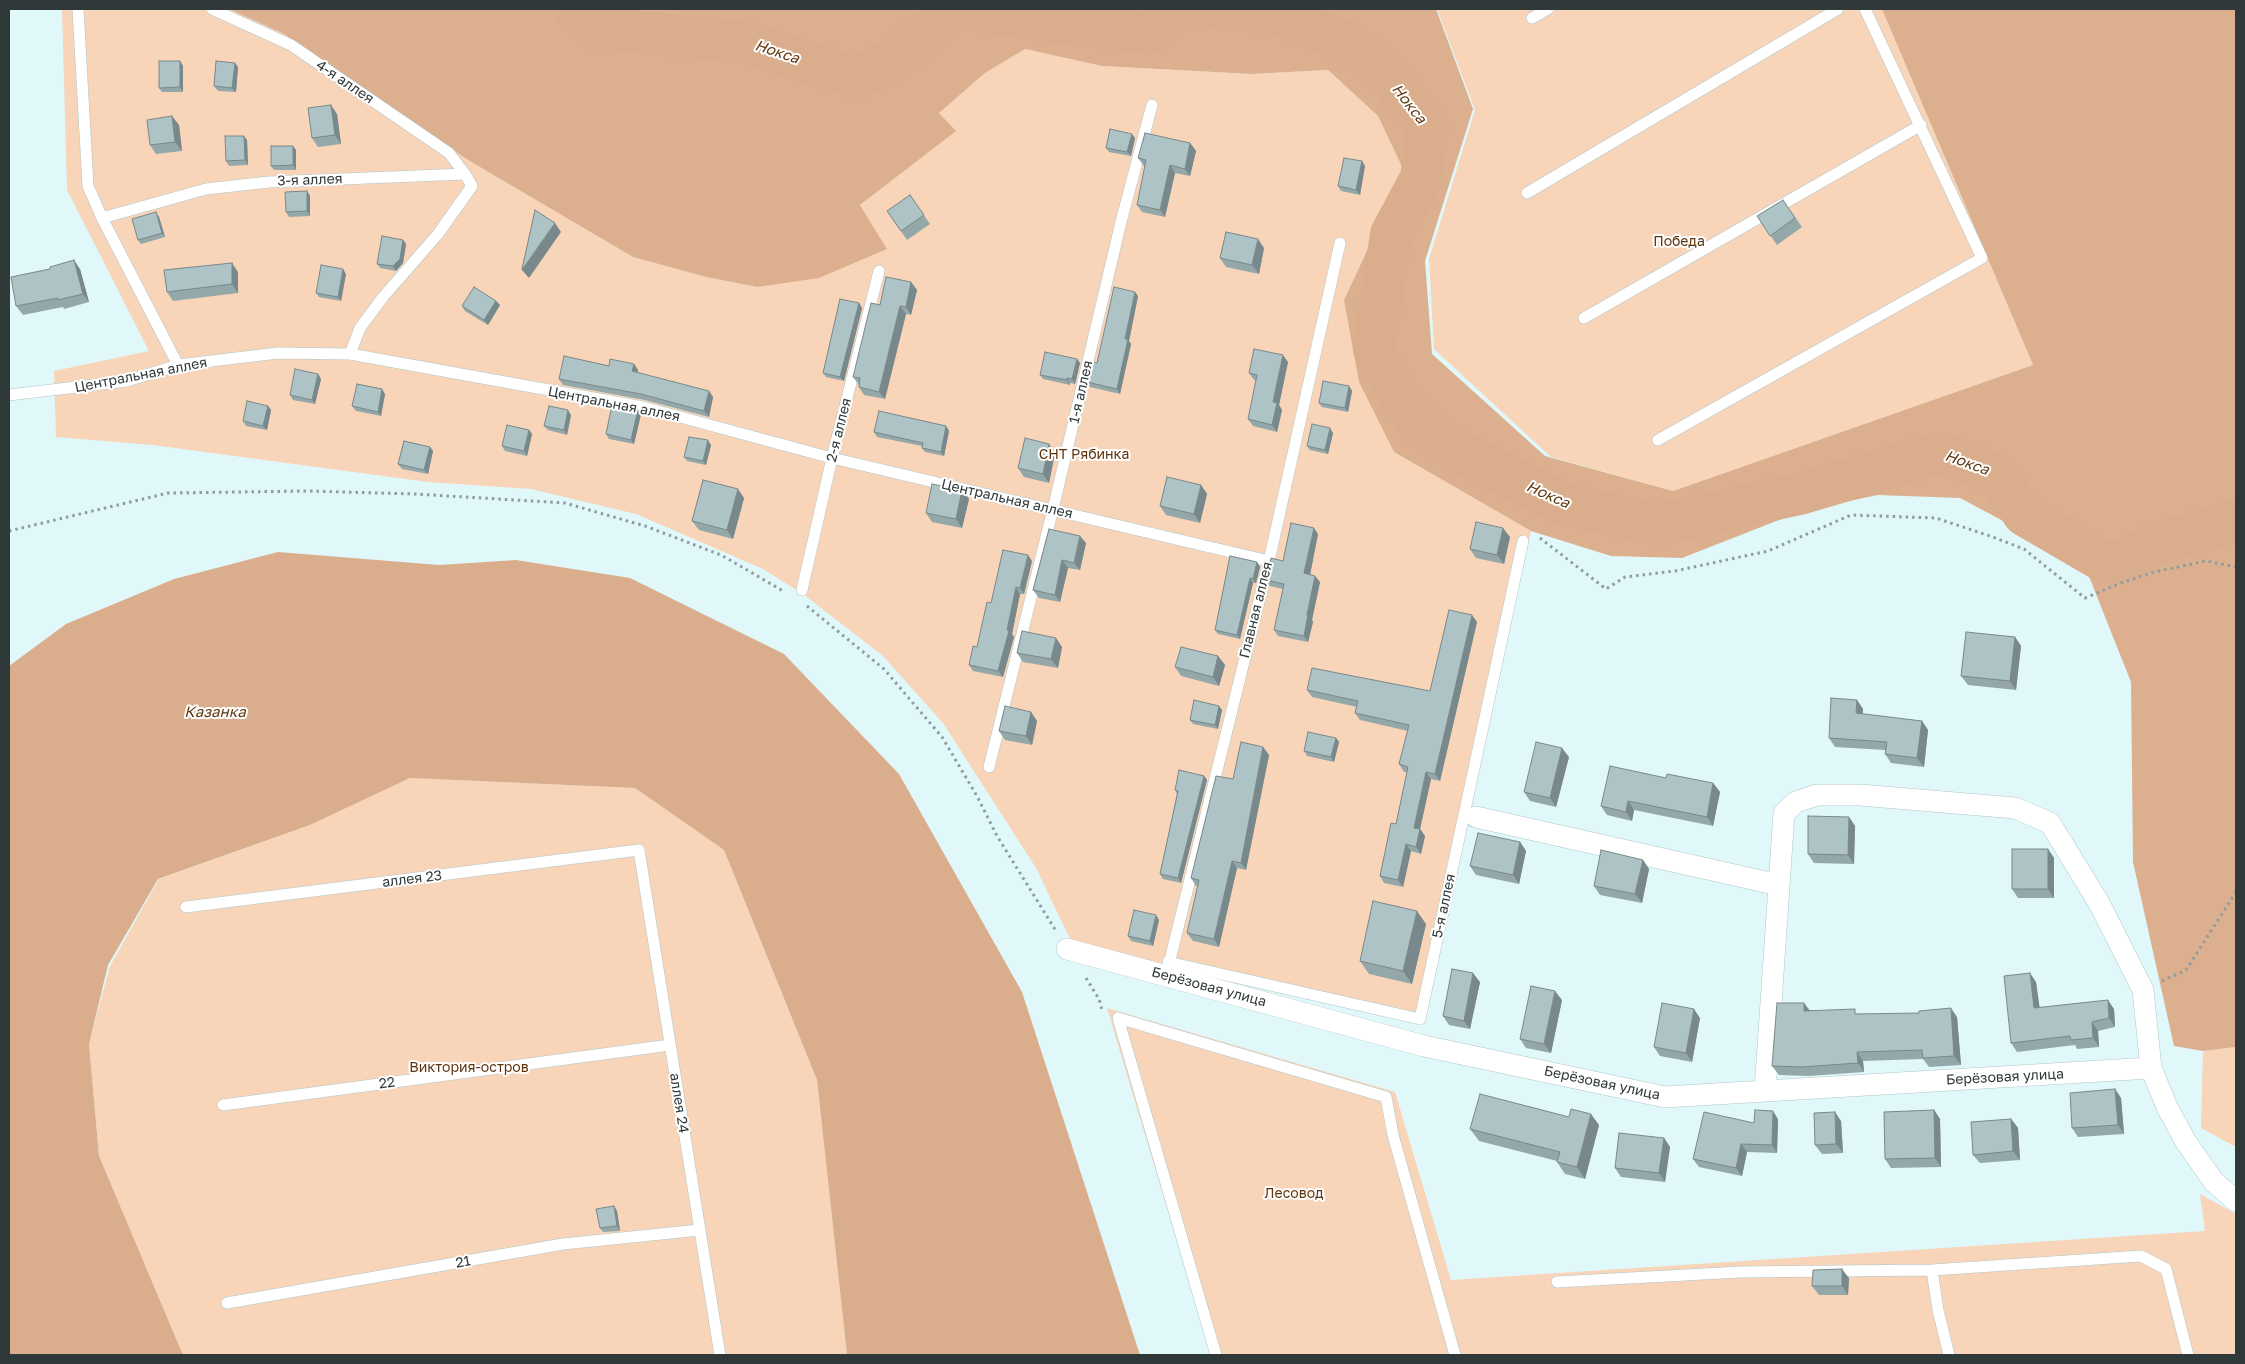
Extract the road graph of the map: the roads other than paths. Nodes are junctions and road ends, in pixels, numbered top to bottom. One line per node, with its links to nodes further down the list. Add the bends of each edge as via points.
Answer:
1 (78, 9): 11 (lane, via 88,186)
2 (212, 9): 9 (lane, 4-я аллея, via 291,45 449,153)
3 (1548, 9): 6 (lane)
4 (1838, 9): 10 (lane)
5 (1865, 9): 8 (lane)
6 (1532, 18)
7 (1152, 105): 20 (lane, 1-я аллея)
8 (1921, 125): 14 (lane); 18 (lane, via 1982,258)
9 (465, 174): 11 (lane, 3-я аллея, via 269,182 215,188); 15 (lane, via 472,186 438,234 360,328)
10 (1527, 193)
11 (102, 218): 16 (lane)
12 (1340, 243): 22 (lane, Главная аллея)
13 (879, 271): 19 (lane, 2-я аллея)
14 (1584, 318)
15 (350, 354): 16 (lane, Центральная аллея, via 278,354); 19 (lane, Центральная аллея, via 643,407)
16 (178, 365): 17 (lane, Центральная аллея, via 127,381)
17 (9, 395)
18 (1658, 440)
19 (832, 458): 20 (lane, Центральная аллея); 23 (lane, 2-я аллея)
20 (1053, 509): 22 (lane, Центральная аллея); 24 (lane, 1-я аллея)
21 (1523, 541): 30 (lane, 5-я аллея, via 1420,1018)
22 (1269, 560): 30 (lane, Главная аллея)
23 (800, 595)
24 (989, 767)
25 (1476, 817): 27 (street)
26 (639, 850): 28 (lane, аллея 23); 31 (lane, аллея 24)
27 (1779, 885): 32 (street, via 1784,813 1796,802 1817,795 1860,794 2015,808 2050,823 2099,903 2143,990); 33 (street)
28 (186, 907)
29 (1067, 948): 30 (street, Берёзовая улица)
30 (1167, 969): 33 (street, Берёзовая улица, via 1424,1046 1665,1097)
31 (670, 1045): 34 (lane, 22); 36 (lane, аллея 24)
32 (2151, 1068): 33 (street, Берёзовая улица); 35 (street, via 2186,1142 2214,1182)
33 (1765, 1091)
34 (223, 1105)
35 (2236, 1201)
36 (700, 1230): 39 (lane, 21, via 564,1244); 40 (lane, аллея 24)
37 (1932, 1270): 38 (lane, via 1740,1272); 43 (lane); 44 (lane, via 2141,1256 2166,1269)
38 (1557, 1282)
39 (227, 1303)
40 (720, 1355)
41 (1216, 1355): 42 (lane, via 1118,1018 1386,1097 1393,1135)
42 (1455, 1355)
43 (1949, 1355)
44 (2188, 1355)

